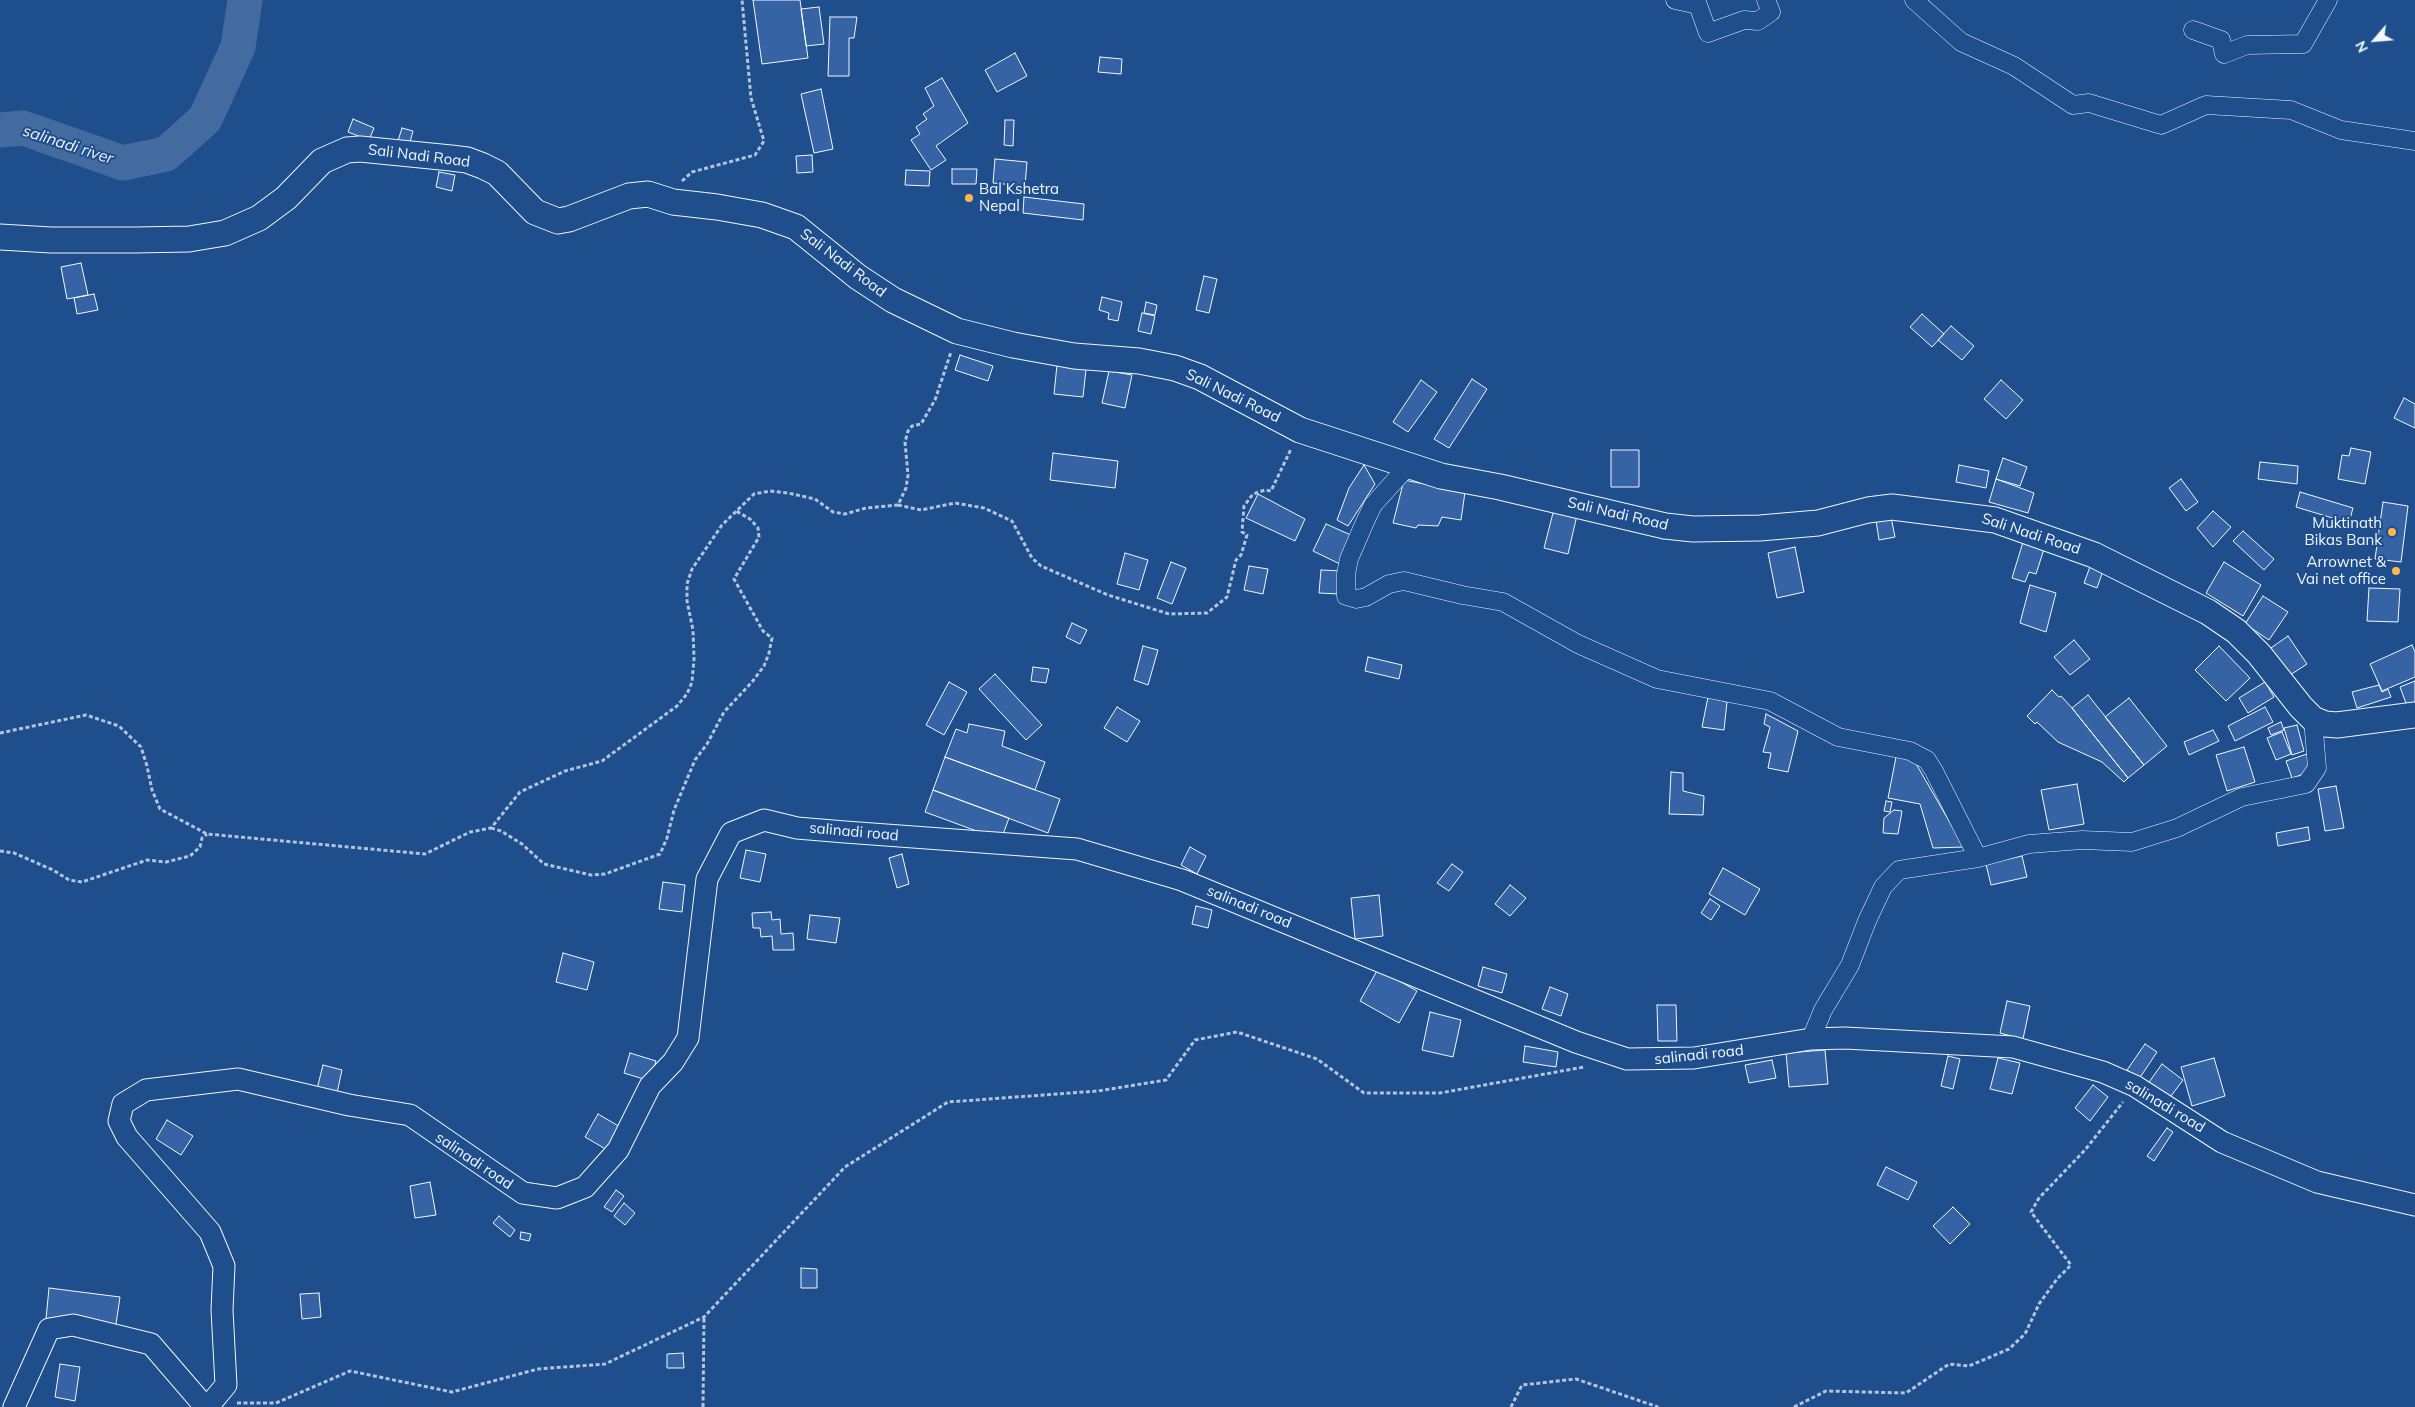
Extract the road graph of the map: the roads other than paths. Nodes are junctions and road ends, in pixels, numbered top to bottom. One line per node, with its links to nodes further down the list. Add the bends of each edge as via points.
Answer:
1 (1676, 0): 2 (street, via 1698,5 1708,33 1744,20 1758,22 1771,12)
2 (1766, 0)
3 (1914, 0): 6 (street, via 1961,42 2014,66 2073,105 2089,103 2161,125 2206,105 2291,110 2341,130)
4 (2328, 0): 5 (street, via 2303,44 2247,44 2224,54 2221,40)
5 (2193, 30)
6 (2415, 141)
7 (0, 237): 8 (main road, Sali Nadi Road, via 189,239 225,233 259,218 286,198 322,161 347,150 467,160 497,173 535,212 558,221 630,196 648,194 673,202 784,221 809,236 858,277 892,300 957,331 1074,356 1139,361 1175,368 1200,377 1300,430)
8 (1408, 466): 10 (main road, Sali Nadi Road, via 1665,526 1692,529 1818,523 1892,507 1996,520 2094,554 2208,612 2236,631); 11 (street, via 1373,505 1349,559 1346,596 1366,597 1389,584 1404,581 1503,602 1578,644 1657,679 1770,701 1838,738 1915,753 1928,760 1934,770)
9 (2415, 715): 10 (main road, Sali Nadi Road, via 2337,725)
10 (2313, 718): 11 (street, via 2317,768 2306,784 2242,797 2177,828 2132,842 2082,840 2029,844)
11 (1978, 858): 12 (street, via 1910,867 1899,870 1891,878 1883,887 1850,965 1823,1010)
12 (1811, 1039): 13 (street, salinadi road, via 2014,1047 2102,1072 2136,1086 2222,1142 2317,1182); 14 (street, salinadi road, via 1694,1058 1627,1059 1576,1042 1182,880 1077,849 797,828 764,820 731,833 707,879 688,1038 673,1062 650,1086 618,1150 584,1187 556,1198 522,1193 410,1116 238,1079 146,1090 123,1104 119,1121 127,1137 210,1232 224,1266 222,1310 226,1385 211,1403 201,1402 151,1344 73,1325 49,1329)
13 (2415, 1205)
14 (14, 1407)

